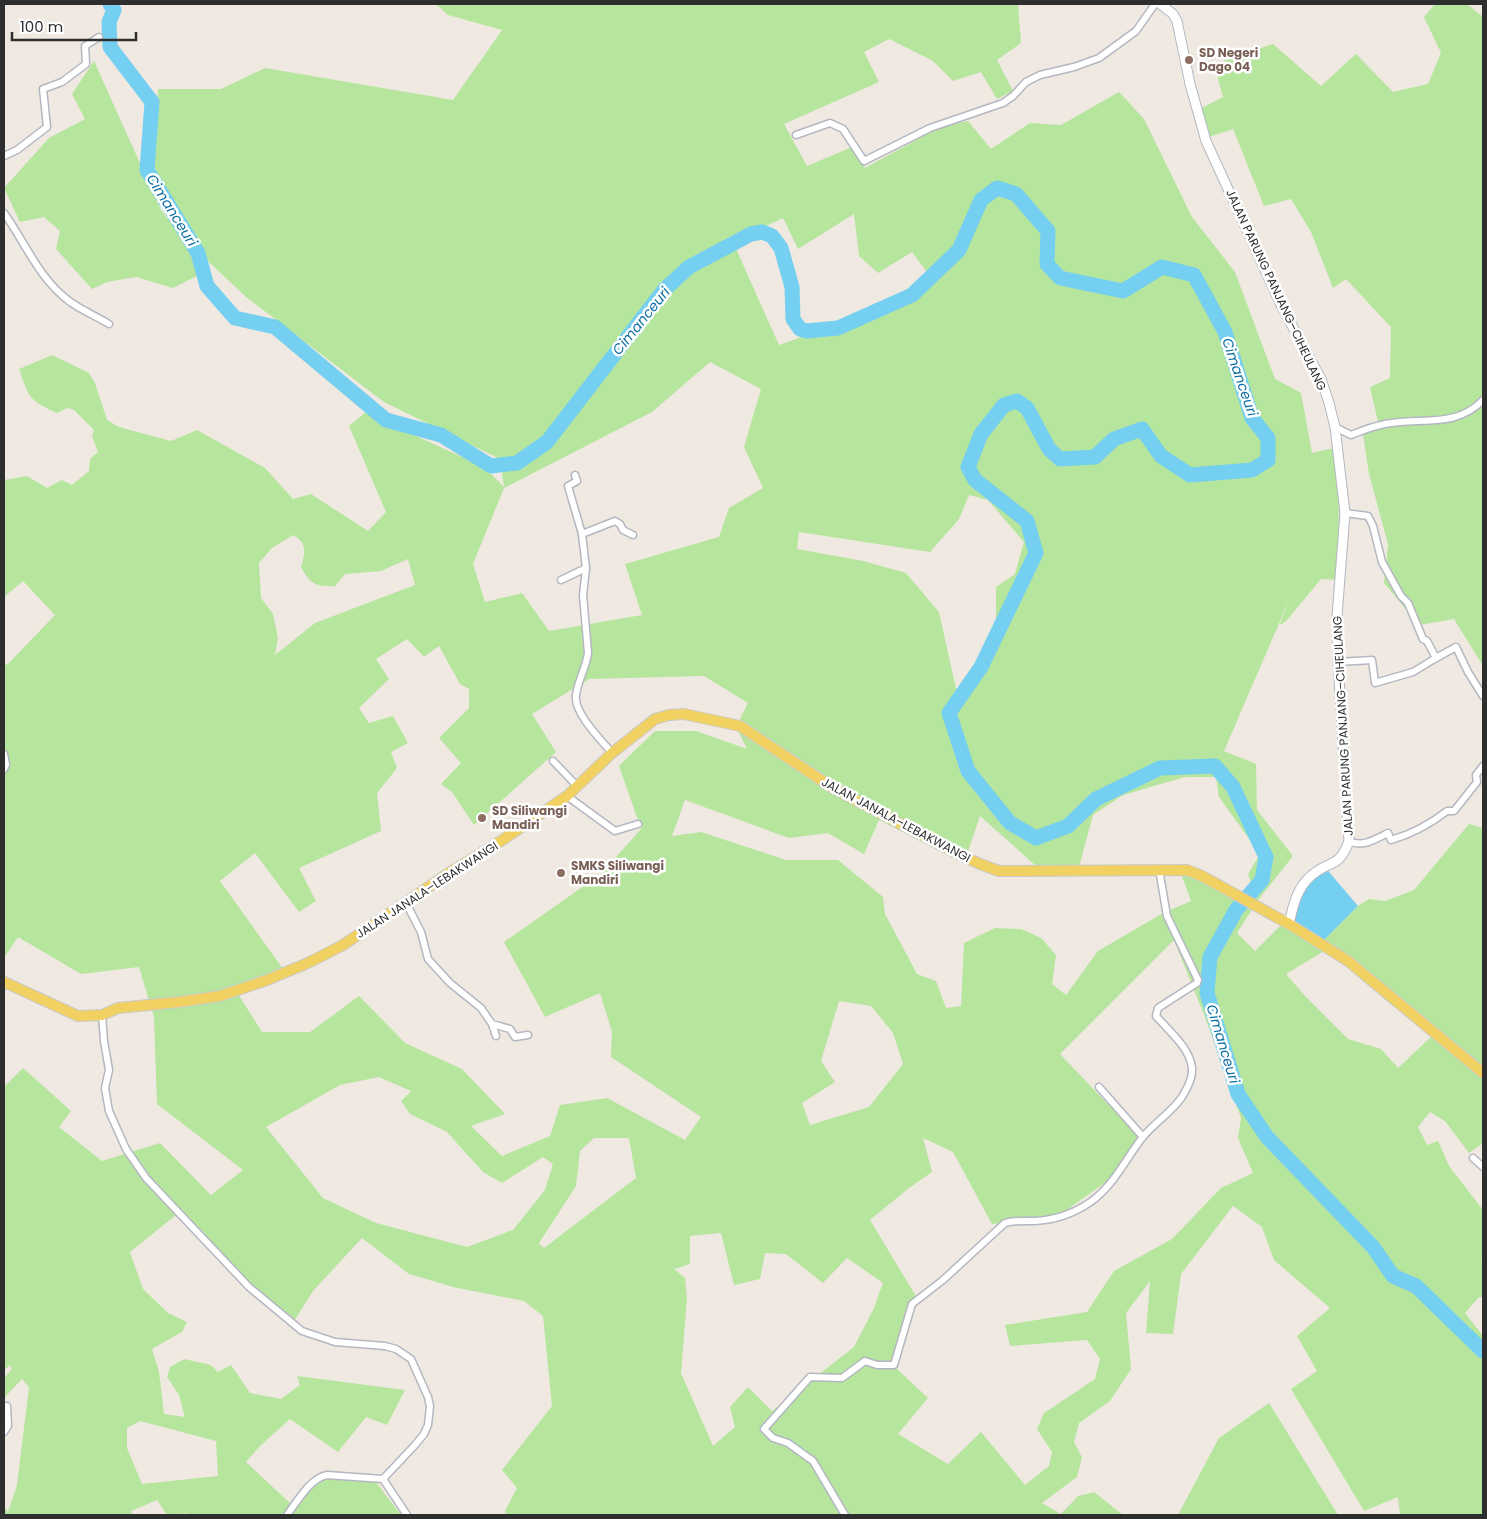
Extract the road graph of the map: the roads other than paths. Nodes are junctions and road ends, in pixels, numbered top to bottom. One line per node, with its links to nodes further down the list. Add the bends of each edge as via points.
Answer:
1 (1155, 4): 4 (street, via 1136,31 1099,58 1040,75 1026,82 1003,103 930,128 864,161 844,129 830,123)
2 (1160, 4): 9 (street, JALAN PARUNG PANJANG–CIHEULANG, via 1177,21 1206,141 1282,307 1321,379)
3 (99, 37): 5 (street, via 85,46 86,64 62,82 44,89 47,127)
4 (796, 135)
5 (4, 156)
6 (4, 213): 7 (street, via 55,287 68,300)
7 (110, 324)
8 (1483, 400): 9 (street, via 1470,411 1451,419 1393,422 1351,435)
9 (1335, 427): 11 (street, JALAN PARUNG PANJANG–CIHEULANG)
10 (575, 475): 12 (street, via 577,480 568,486)
11 (1346, 513): 16 (street, via 1368,516 1382,562 1408,603 1423,639); 17 (street, JALAN PARUNG PANJANG–CIHEULANG)
12 (582, 534): 13 (street, via 615,520 623,530); 14 (street)
13 (633, 535)
14 (586, 568): 15 (street); 20 (street, via 583,595 588,653 575,703)
15 (561, 580)
16 (1436, 658): 17 (street, via 1413,672 1376,683 1372,660); 18 (street, via 1456,647)
17 (1338, 662): 27 (street, JALAN PARUNG PANJANG–CIHEULANG)
18 (1483, 696)
19 (4, 754): 23 (street)
20 (612, 754): 24 (main road, JALAN JANALA–LEBAKWANGI); 28 (main road, JALAN JANALA–LEBAKWANGI, via 655,719 684,714 740,726 833,788 954,852 999,871)
21 (553, 761): 24 (street)
22 (1483, 766): 27 (street, via 1476,775 1477,782 1454,811 1447,811 1411,834 1390,840 1388,833 1355,845)
23 (4, 769)
24 (577, 786): 25 (main road, JALAN JANALA–LEBAKWANGI)
25 (567, 796): 26 (street, via 616,831); 29 (main road, JALAN JANALA–LEBAKWANGI)
26 (638, 824)
27 (1349, 842): 30 (street, JALAN PARUNG PANJANG–CIHEULANG, via 1337,861 1312,874 1297,894)
28 (1159, 869): 30 (main road, JALAN JANALA–LEBAKWANGI, via 1187,870 1202,876); 38 (street, via 1167,916 1198,980 1158,1008 1156,1016 1189,1055 1192,1070 1183,1095)
29 (406, 903): 32 (main road, JALAN JANALA–LEBAKWANGI, via 343,945 267,980 220,996 118,1008); 33 (street, via 421,932 428,960 481,1008)
30 (1289, 924): 36 (main road, via 1348,961)
31 (4, 982): 32 (main road, JALAN JANALA–LEBAKWANGI, via 78,1016)
32 (102, 1015): 43 (street, via 109,1070 105,1088 109,1111 126,1149 146,1178 188,1225 248,1287 302,1331 335,1342 385,1346 411,1359 428,1396 428,1424 424,1434)
33 (492, 1024): 34 (street, via 510,1029 515,1037); 35 (street)
34 (528, 1035)
35 (496, 1036)
36 (1483, 1073)
37 (1100, 1087): 38 (street)
38 (1143, 1137): 46 (street, via 1108,1186 1089,1203 1051,1220 1005,1223 912,1304 894,1365 865,1361 842,1378 810,1378 764,1429 812,1461)
39 (1473, 1158): 40 (street)
40 (1483, 1168)
41 (7, 1406): 42 (street, via 8,1426)
42 (4, 1432)
43 (383, 1479): 44 (street, via 321,1476); 45 (street)
44 (287, 1515)
45 (407, 1515)
46 (844, 1515)

